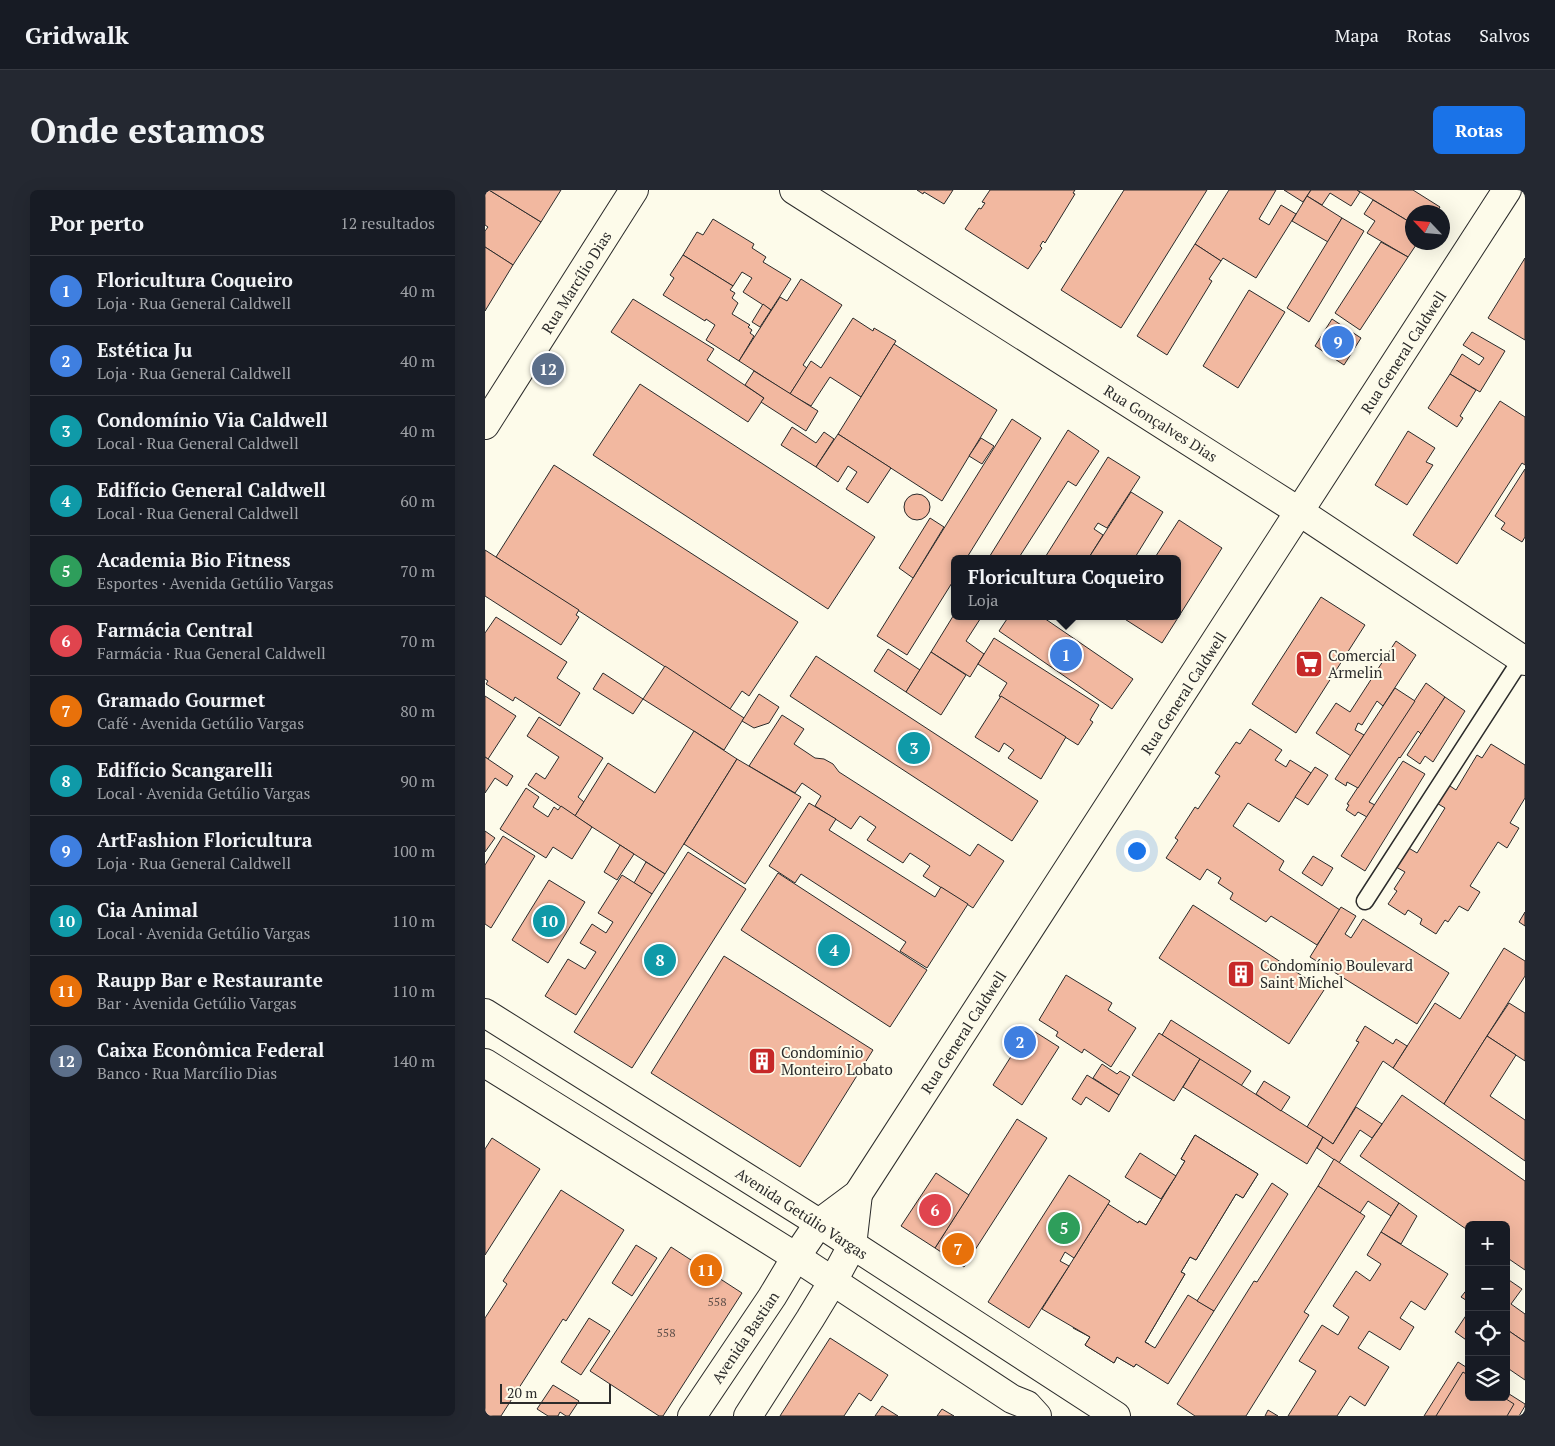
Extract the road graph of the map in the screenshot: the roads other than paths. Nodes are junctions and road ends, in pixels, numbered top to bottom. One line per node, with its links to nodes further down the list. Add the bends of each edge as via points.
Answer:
1 (634, 190): 4 (street, Rua Marcílio Dias)
2 (794, 190): 5 (street, Rua Gonçalves Dias)
3 (1507, 190): 5 (street, Rua General Caldwell)
4 (485, 425)
5 (1300, 512): 6 (street, Rua Gonçalves Dias); 10 (street, Rua General Caldwell)
6 (1523, 660): 7 (lane)
7 (1365, 901)
8 (485, 1013): 11 (street, Avenida Getúlio Vargas)
9 (485, 1063): 13 (street)
10 (858, 1194): 11 (street, Rua General Caldwell); 12 (street, Rua General Caldwell)
11 (819, 1223): 12 (street, Avenida Getúlio Vargas); 13 (street, Rua General Caldwell)
12 (852, 1246): 14 (street, Rua General Caldwell); 18 (street, Avenida Getúlio Vargas)
13 (796, 1258): 14 (street); 15 (street, Avenida Bastian)
14 (833, 1281): 16 (street); 17 (street, via 1012,1399 1027,1405)
15 (692, 1416)
16 (748, 1416)
17 (1037, 1416)
18 (1116, 1416)

